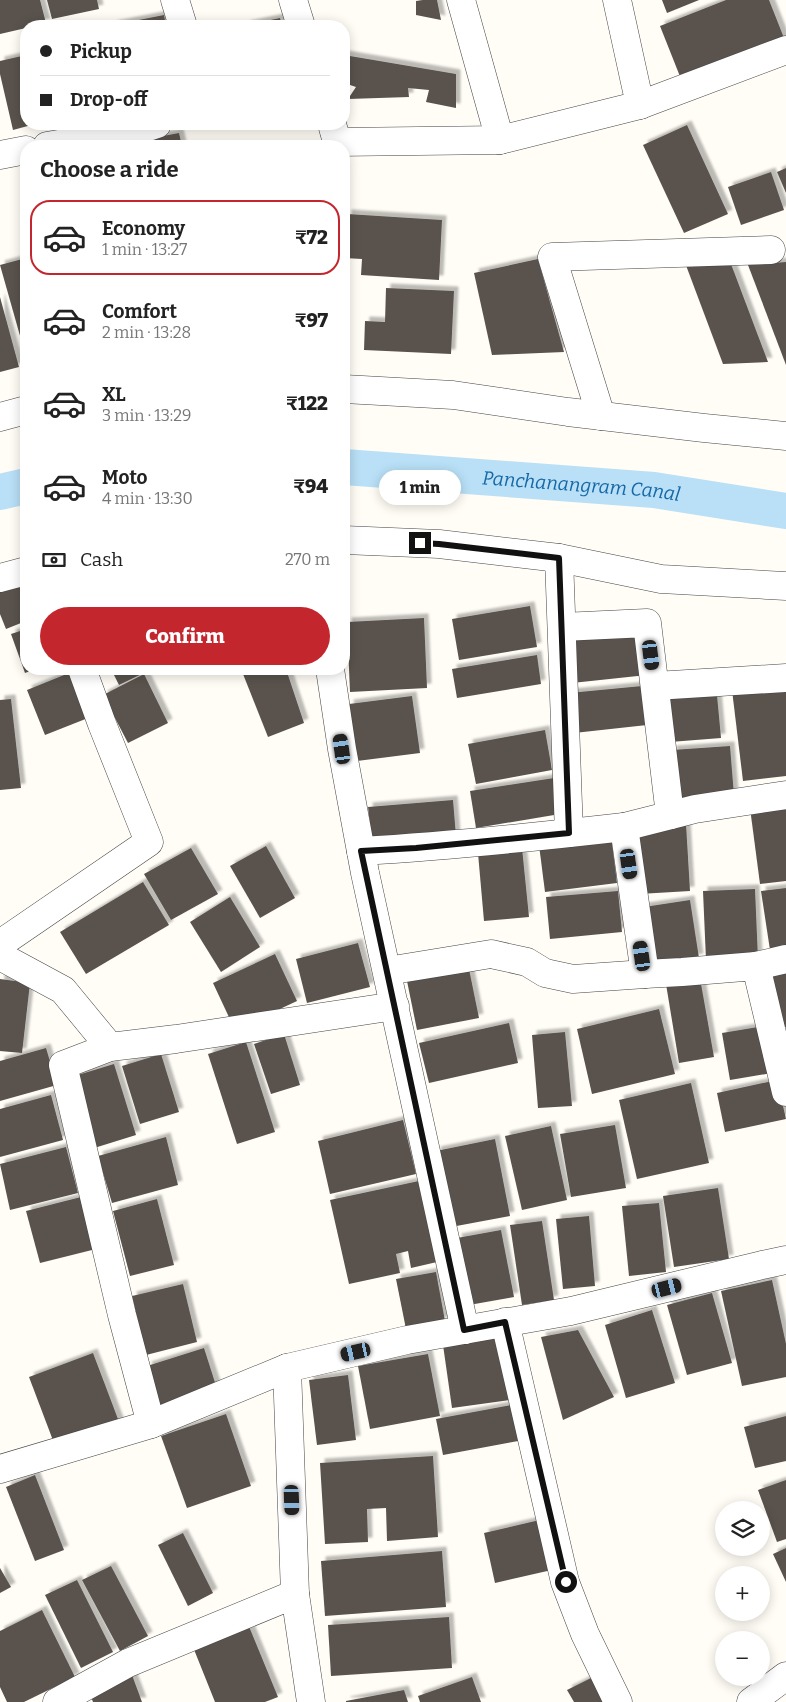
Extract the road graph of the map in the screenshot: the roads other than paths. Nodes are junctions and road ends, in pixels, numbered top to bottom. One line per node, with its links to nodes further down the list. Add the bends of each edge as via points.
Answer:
1 (175, 0): 5 (street)
2 (293, 0): 6 (street)
3 (461, 0): 11 (street)
4 (617, 0): 8 (street)
5 (181, 20)
6 (299, 20)
7 (786, 50): 8 (street)
8 (640, 105): 11 (street)
9 (139, 130): 10 (street)
10 (82, 140)
11 (500, 140): 12 (street)
12 (350, 142)
13 (20, 151): 14 (street)
14 (0, 155)
15 (771, 250): 18 (street, via 552,257)
16 (350, 389): 18 (street, via 453,395)
17 (20, 412): 19 (street)
18 (601, 416): 20 (street)
19 (0, 417)
20 (786, 436)
21 (350, 540): 22 (street, via 439,544)
22 (559, 558): 25 (street, via 661,579); 26 (street)
23 (20, 573): 24 (street)
24 (0, 578)
25 (786, 586)
26 (562, 627): 30 (street, via 647,623); 34 (street)
27 (84, 675): 36 (street, via 149,842)
28 (331, 675): 35 (street)
29 (786, 678): 30 (street)
30 (655, 686): 32 (street)
31 (786, 795): 32 (street)
32 (670, 815): 33 (street)
33 (624, 827): 34 (street); 41 (street)
34 (569, 833): 35 (street)
35 (361, 851): 40 (street)
36 (0, 944)
37 (0, 956): 43 (street, via 63,990)
38 (786, 959): 39 (street)
39 (756, 966): 41 (street); 44 (street)
40 (387, 971): 41 (street, via 491,954 526,962 545,972 573,979); 42 (street)
41 (645, 974)
42 (395, 1006): 43 (street); 47 (street)
43 (110, 1047): 49 (street, via 63,1065)
44 (786, 1092)
45 (786, 1260): 46 (street, via 571,1311)
46 (505, 1322): 47 (street); 55 (street, via 566,1582 585,1634)
47 (464, 1330): 48 (street)
48 (287, 1368): 49 (street); 51 (street)
49 (151, 1424): 50 (street)
50 (0, 1469)
51 (295, 1594): 53 (street, via 128,1663); 54 (street)
52 (786, 1676): 56 (street)
53 (58, 1702)
54 (311, 1702)
55 (618, 1702)
56 (751, 1702)

